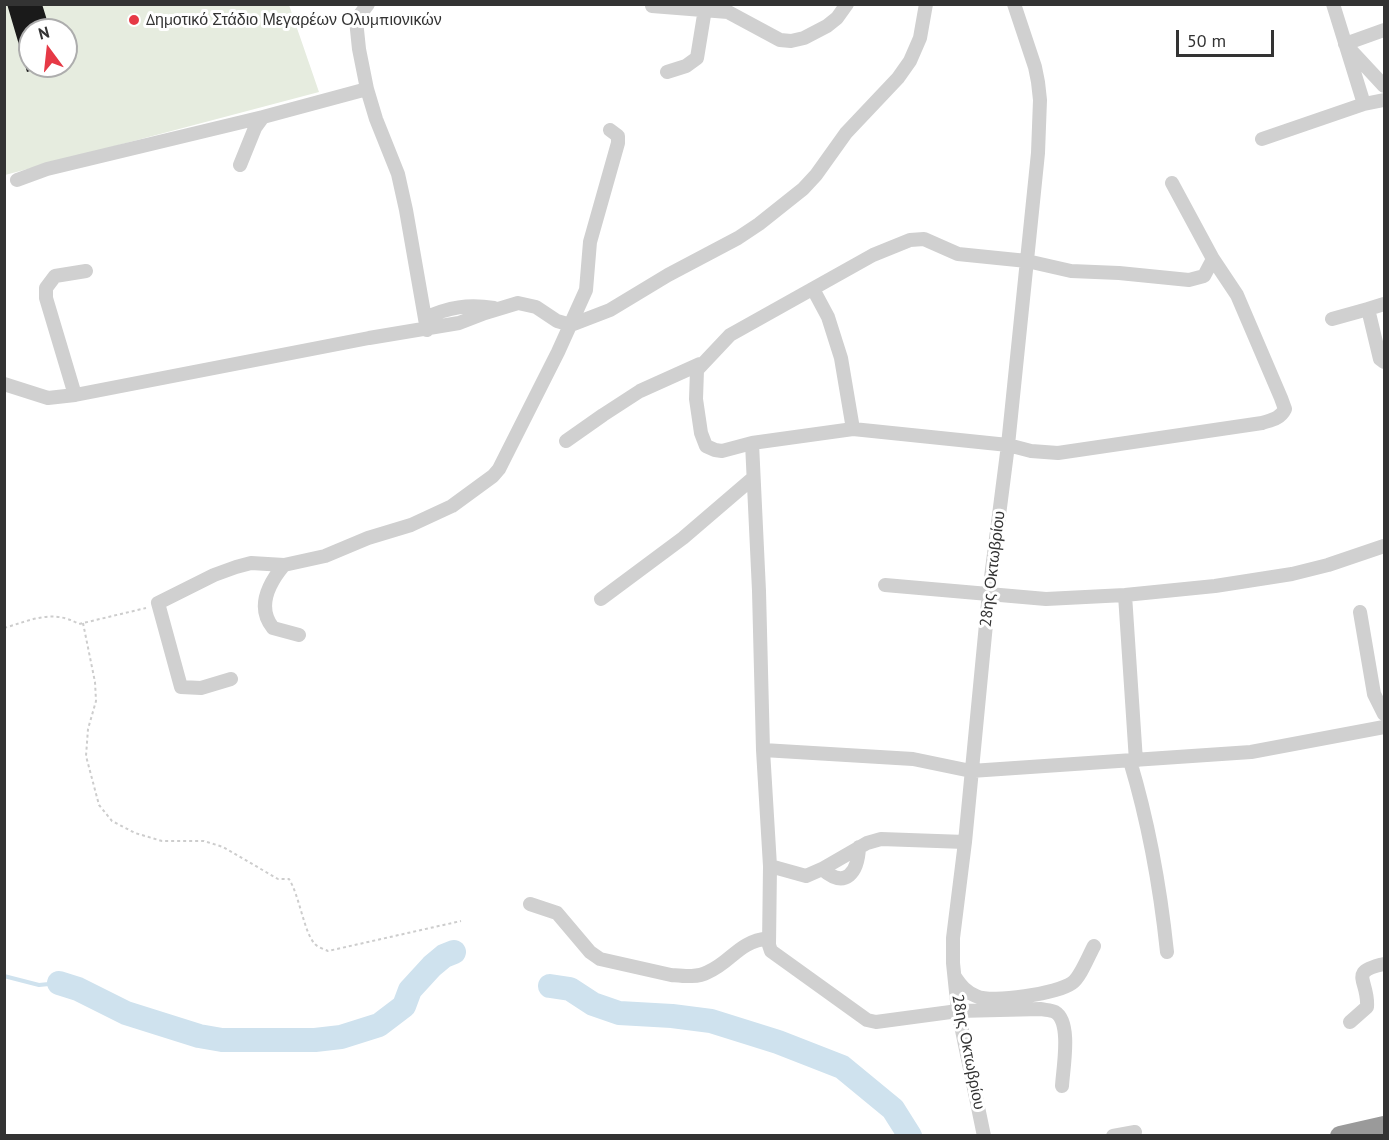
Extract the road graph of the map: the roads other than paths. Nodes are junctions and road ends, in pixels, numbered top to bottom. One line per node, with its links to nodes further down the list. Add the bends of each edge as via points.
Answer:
1 (368, 4): 12 (street, via 356,20)
2 (847, 4): 7 (street, via 837,18 804,38 791,41 780,40 728,12)
3 (926, 4): 29 (street, via 918,44 898,78 846,133 802,189 738,238 610,310)
4 (1014, 4): 22 (street, 28ης Οκτωβρίου, via 1035,67 1040,100)
5 (1333, 4): 9 (street)
6 (652, 6): 7 (street)
7 (705, 9): 10 (street, via 697,58)
8 (1384, 30): 9 (street)
9 (1344, 44): 11 (street); 14 (street)
10 (667, 72)
11 (1384, 86)
12 (367, 88): 15 (street); 28 (street, via 398,174)
13 (1384, 100): 14 (street)
14 (1364, 105): 17 (street)
15 (262, 117): 18 (street); 19 (street, via 74,162)
16 (610, 130): 29 (street, via 618,136 618,143 590,242 586,290)
17 (1262, 138)
18 (240, 165)
19 (17, 180)
20 (1172, 183): 21 (street)
21 (1214, 259): 22 (street, via 1204,276 1189,280 1071,271); 37 (street, via 1237,295 1285,409 1282,416 1262,423 1058,453)
22 (1027, 261): 24 (street, via 958,254 924,239 910,240 873,255); 37 (street, 28ης Οκτωβρίου)
23 (86, 271): 33 (street, via 55,276 46,288)
24 (813, 289): 31 (street, via 730,335); 34 (street, via 839,350)
25 (1384, 304): 26 (street)
26 (1368, 309): 27 (street); 30 (street)
27 (1332, 320)
28 (426, 324): 29 (street, via 459,323 518,303 536,307); 33 (street)
29 (571, 325): 40 (street, via 493,476 432,516 325,556)
30 (1384, 362)
31 (700, 364): 35 (street, via 640,391); 36 (street, via 696,382 703,441 722,451)
32 (4, 384): 33 (street, via 48,398)
33 (75, 395)
34 (854, 429): 36 (street); 37 (street)
35 (566, 441)
36 (752, 443): 38 (street)
37 (1008, 445): 42 (street, 28ης Οκτωβρίου)
38 (753, 478): 44 (street); 50 (street)
39 (1384, 546): 43 (street, via 1292,574)
40 (284, 565): 46 (street, via 269,585 266,615 273,628); 47 (street, via 251,563 236,567 158,603 181,687 201,688)
41 (885, 585): 42 (street)
42 (989, 593): 43 (street, via 1046,599); 52 (street, 28ης Οκτωβρίου)
43 (1125, 595): 51 (street)
44 (601, 599)
45 (1360, 612): 48 (street, via 1374,694)
46 (299, 635)
47 (231, 679)
48 (1384, 714)
49 (1384, 727): 51 (street, via 1251,752)
50 (762, 750): 52 (street, via 913,759); 54 (street)
51 (1133, 761): 52 (street); 58 (street, via 1154,852)
52 (971, 771): 53 (street, 28ης Οκτωβρίου)
53 (965, 842): 54 (street, via 881,839 859,847 855,868 839,879 822,869 807,876); 60 (street, 28ης Οκτωβρίου, via 953,938)
54 (770, 866): 56 (street)
55 (530, 904): 56 (street, via 556,914 600,959 671,975 706,974 747,943)
56 (769, 938): 61 (street, via 771,951 867,1020 883,1022)
57 (1094, 946): 60 (street, via 1072,983 1033,994 984,999 962,988)
58 (1167, 952)
59 (1384, 964): 62 (street, via 1364,971 1366,1007)
60 (954, 976): 61 (street, 28ης Οκτωβρίου)
61 (958, 1011): 63 (street, via 1054,1011 1065,1028); 66 (street, 28ης Οκτωβρίου)
62 (1350, 1022)
63 (1062, 1086)
64 (1384, 1126): 68 (highway)
65 (1135, 1132): 67 (street)
66 (984, 1136)
67 (1113, 1136)
68 (1340, 1136)

